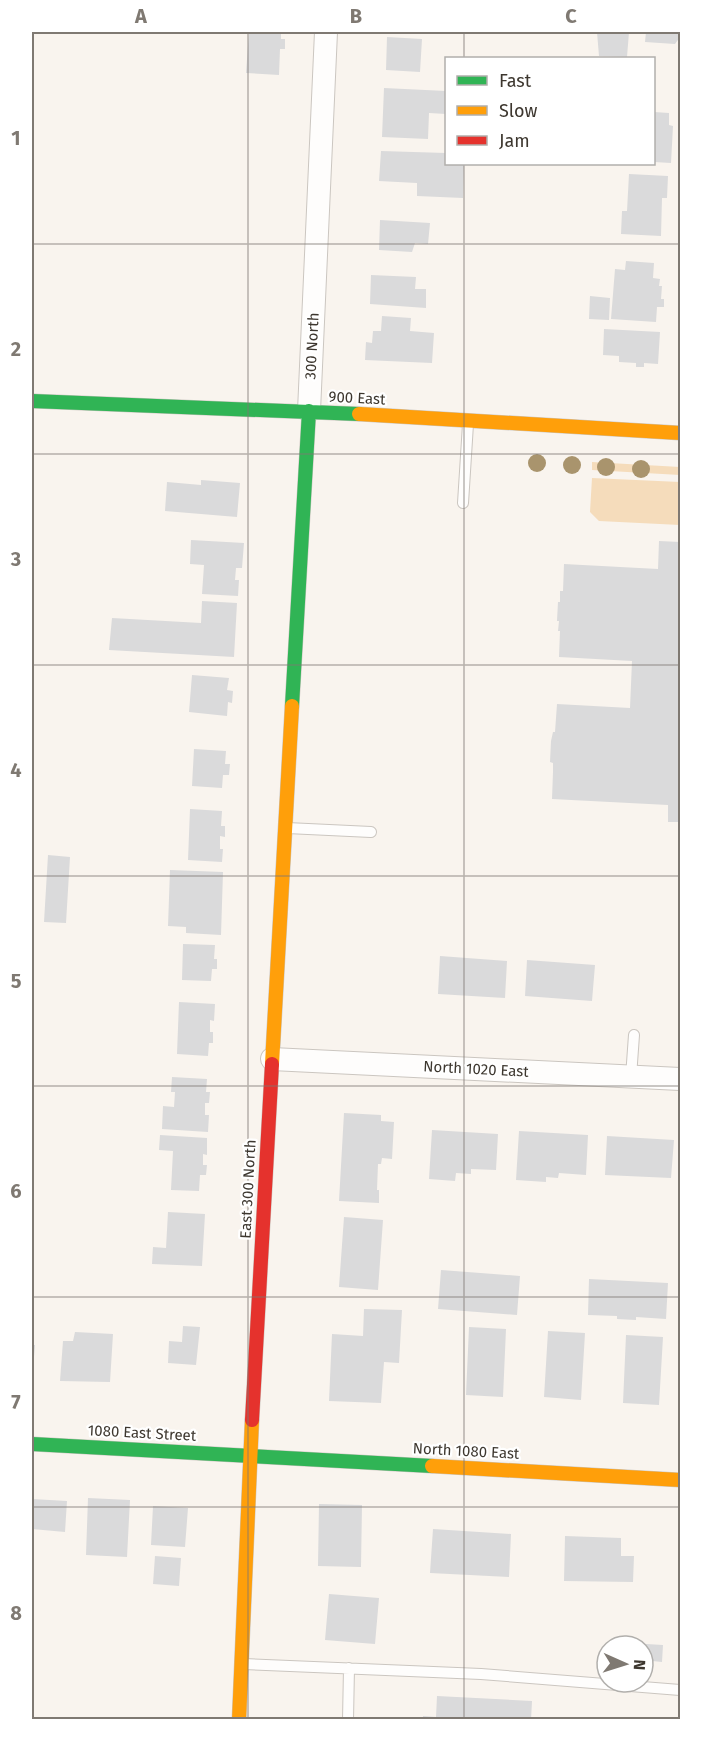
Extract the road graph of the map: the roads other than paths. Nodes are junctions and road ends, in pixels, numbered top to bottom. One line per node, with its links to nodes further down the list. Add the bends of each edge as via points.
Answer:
1 (326, 32): 3 (street, 300 North)
2 (32, 401): 3 (street, 900 East)
3 (309, 411): 4 (street, 900 East); 7 (street, 300 North)
4 (468, 421): 5 (street, 900 East); 6 (lane)
5 (681, 433)
6 (463, 503)
7 (295, 660): 8 (street, East 300 North)
8 (286, 828): 9 (lane); 11 (street, East 300 North)
9 (371, 832)
10 (634, 1035): 12 (lane)
11 (272, 1059): 12 (street, North 1020 East); 15 (street, East 300 North)
12 (631, 1077): 13 (street, North 1020 East)
13 (681, 1079)
14 (32, 1444): 15 (street, 1080 East Street)
15 (250, 1455): 16 (street, North 1080 East); 17 (street, East 300 North)
16 (681, 1480)
17 (241, 1664): 18 (lane); 20 (street, East 300 North)
18 (349, 1668): 19 (lane); 21 (lane)
19 (681, 1690)
20 (239, 1719)
21 (348, 1719)

